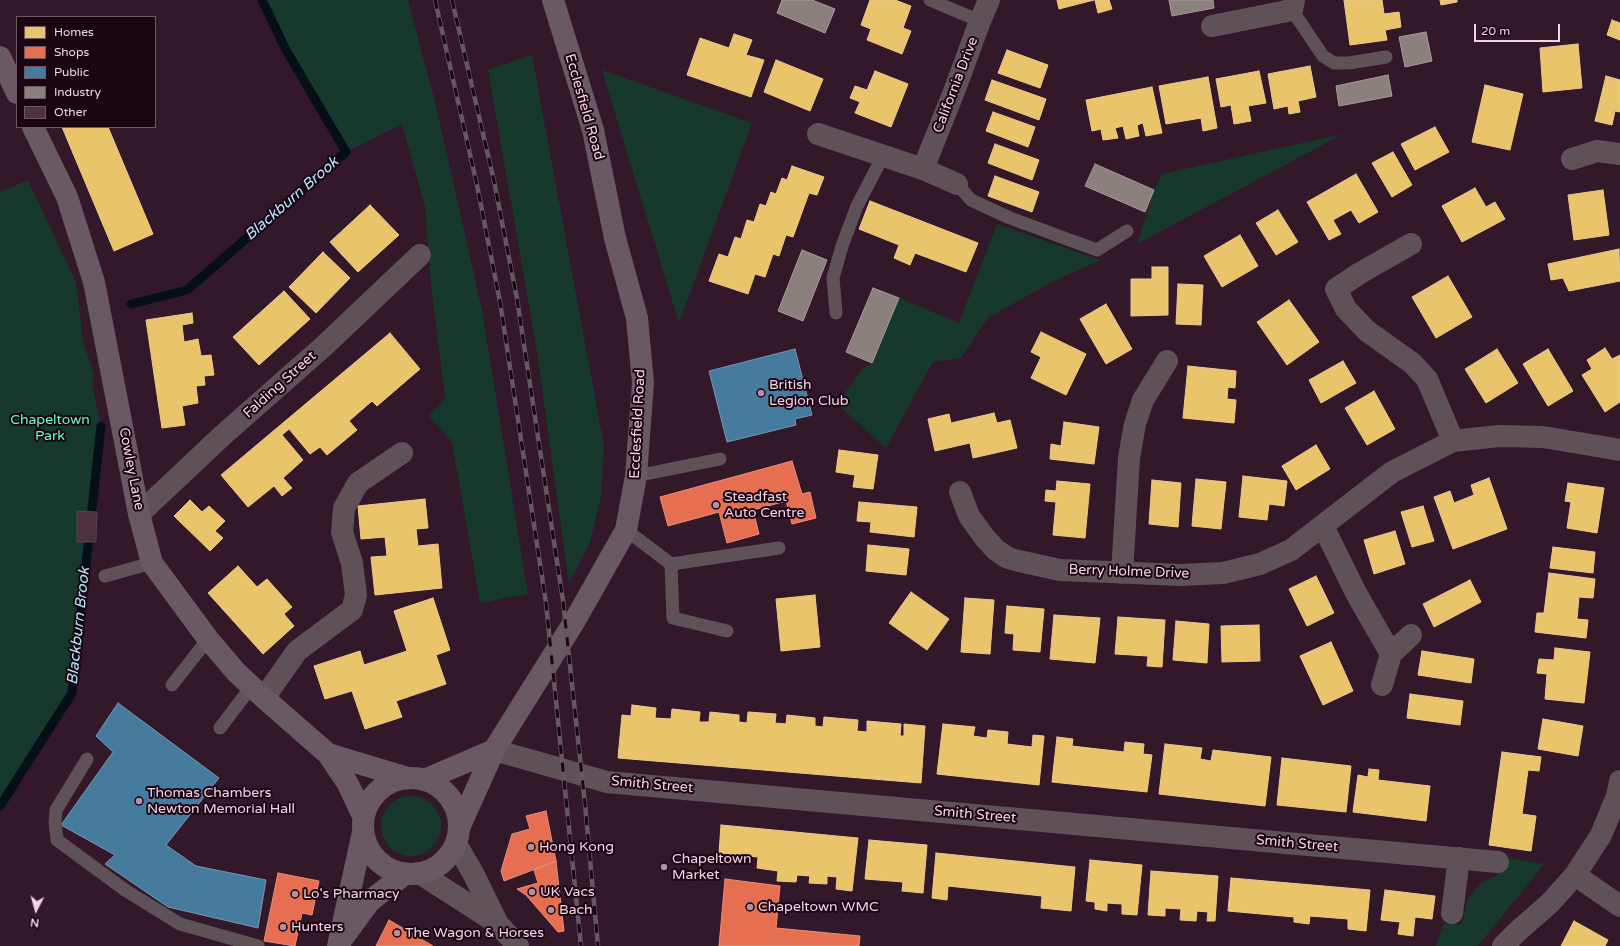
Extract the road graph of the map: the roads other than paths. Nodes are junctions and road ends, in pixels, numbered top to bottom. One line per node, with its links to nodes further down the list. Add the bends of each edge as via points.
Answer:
1 (553, 0): 26 (main road, Ecclesfield Road, via 593,130 615,238 637,318 643,383)
2 (930, 0): 5 (lane)
3 (989, 0): 5 (street, California Drive)
4 (1293, 5): 6 (street); 8 (lane, via 1323,56 1334,63)
5 (980, 21): 15 (street, California Drive)
6 (1212, 26)
7 (0, 57): 9 (main road)
8 (1386, 57)
9 (16, 92)
10 (33, 128): 28 (main road, Cowley Lane, via 67,197 94,282)
11 (818, 134): 13 (street)
12 (1620, 154): 14 (street, via 1597,151)
13 (883, 156): 15 (street); 20 (lane, via 857,206 842,246 833,278)
14 (1572, 159)
15 (923, 169): 16 (street)
16 (957, 184): 17 (lane, via 970,200 1010,218 1097,250)
17 (1127, 231)
18 (1411, 244): 22 (street, via 1336,289 1346,310 1412,363 1427,379)
19 (420, 255): 28 (street, Falding Street)
20 (836, 313)
21 (1167, 361): 34 (street, via 1143,400 1135,424 1129,458)
22 (1453, 441): 23 (street, Berry Holme Drive, via 1498,436 1543,436); 29 (street, Berry Holme Drive, via 1392,472)
23 (1620, 450)
24 (402, 453): 42 (street, via 358,483 344,508 342,532 352,563 356,595 352,610 297,650)
25 (720, 459): 26 (lane)
26 (636, 476): 30 (main road, Ecclesfield Road)
27 (960, 492): 34 (street, Berry Holme Drive, via 969,516 985,538 1008,558 1060,570)
28 (139, 514): 32 (main road, Cowley Lane)
29 (1323, 526): 34 (street, Berry Holme Drive, via 1291,550 1260,564 1223,573); 39 (street, via 1356,593)
30 (626, 530): 33 (lane); 44 (main road, Ecclesfield Road, via 574,622)
31 (779, 548): 33 (lane)
32 (152, 563): 35 (lane); 38 (main road, Cowley Lane)
33 (670, 564): 36 (lane, via 673,618)
34 (1122, 573)
35 (105, 576)
36 (727, 631)
37 (1411, 635): 39 (street)
38 (208, 639): 40 (lane); 42 (main road, Cowley Lane)
39 (1391, 654): 41 (street)
40 (172, 685)
41 (1382, 685)
42 (257, 692): 43 (lane); 45 (main road, Cowley Lane)
43 (220, 728)
44 (494, 750): 47 (main road); 50 (main road, Ecclesfield Road); 51 (street, Smith Street, via 607,782)
45 (328, 754): 47 (main road, Cowley Lane); 49 (main road, Cowley Lane, via 348,784)
46 (86, 759): 60 (lane, via 56,810 57,840 125,890 180,924)
47 (416, 779): 49 (main road, via 393,781 379,790 369,802); 50 (main road, via 438,787 450,798 457,812)
48 (1620, 781): 54 (street, via 1617,796 1601,835)
49 (363, 824): 53 (main road, via 367,848 376,860 389,870); 58 (main road)
50 (457, 836): 53 (main road, via 450,854 442,863 432,870); 57 (main road)
51 (1459, 858): 52 (street, Smith Street); 56 (street)
52 (1498, 862)
53 (413, 874): 57 (main road); 58 (main road, via 370,901)
54 (1575, 875): 55 (street); 61 (street, via 1550,904)
55 (1620, 906)
56 (1452, 912)
57 (497, 923): 59 (main road)
58 (339, 944)
59 (515, 945)
60 (258, 946)
61 (1503, 946)

